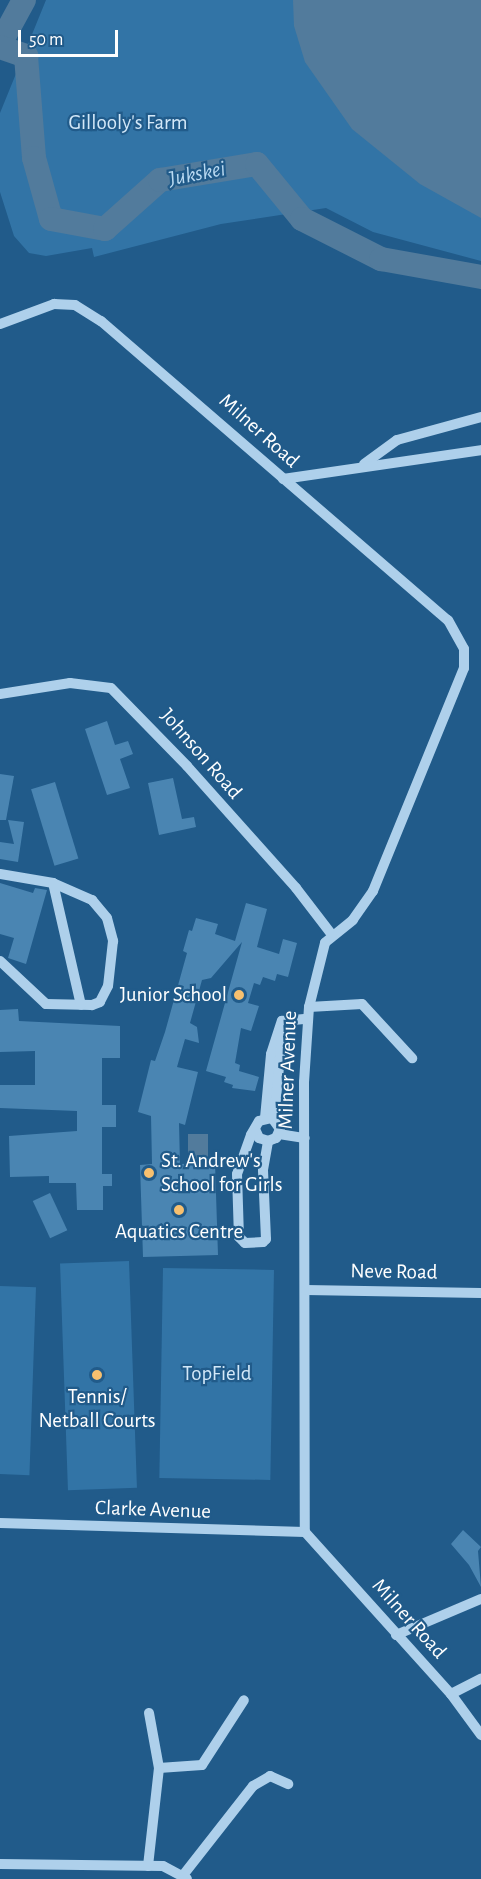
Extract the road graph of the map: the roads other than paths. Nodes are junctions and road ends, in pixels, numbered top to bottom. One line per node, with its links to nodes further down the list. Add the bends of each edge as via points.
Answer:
1 (0, 324): 5 (street, Milner Road, via 54,304 84,310)
2 (481, 417): 4 (street, via 397,440)
3 (481, 450): 4 (street)
4 (362, 465): 5 (street)
5 (284, 479): 6 (street, Milner Road, via 448,620)
6 (465, 649): 10 (street, Milner Avenue, via 464,668 373,891 353,920)
7 (0, 694): 10 (street, Johnson Road, via 70,683 111,688 136,710 296,888)
8 (0, 874): 9 (street)
9 (53, 883): 12 (street); 12 (street, via 92,900 107,918 113,941 108,986 96,1004)
10 (332, 935): 13 (street, Milner Avenue, via 317,962)
11 (0, 961): 12 (street, via 46,1004)
12 (81, 1005)
13 (309, 1006): 14 (street, Milner Avenue); 15 (street, via 362,1004)
14 (307, 1018): 16 (street, via 286,1018); 19 (street, Milner Avenue)
15 (412, 1058)
16 (269, 1119): 17 (street); 18 (street)
17 (255, 1129): 20 (street, via 259,1138); 20 (street, via 237,1178 239,1237 245,1243 266,1239 263,1170)
18 (279, 1134): 19 (street); 20 (street)
19 (305, 1138): 21 (street, Milner Avenue)
20 (268, 1141)
21 (306, 1290): 22 (street, Neve Road); 24 (street, Milner Avenue)
22 (481, 1293)
23 (0, 1522): 24 (street, Clarke Avenue)
24 (305, 1532): 26 (street, Milner Road)
25 (481, 1599): 26 (street)
26 (396, 1635): 28 (street, Milner Road)
27 (481, 1679): 28 (street)
28 (451, 1694): 31 (street, Milner Road)
29 (244, 1700): 32 (street, via 202,1765)
30 (148, 1713): 32 (street)
31 (481, 1735)
32 (159, 1768): 35 (street)
33 (288, 1784): 36 (street, via 270,1776 254,1786)
34 (0, 1864): 35 (street)
35 (148, 1866): 36 (street, via 163,1866)
36 (186, 1877)

